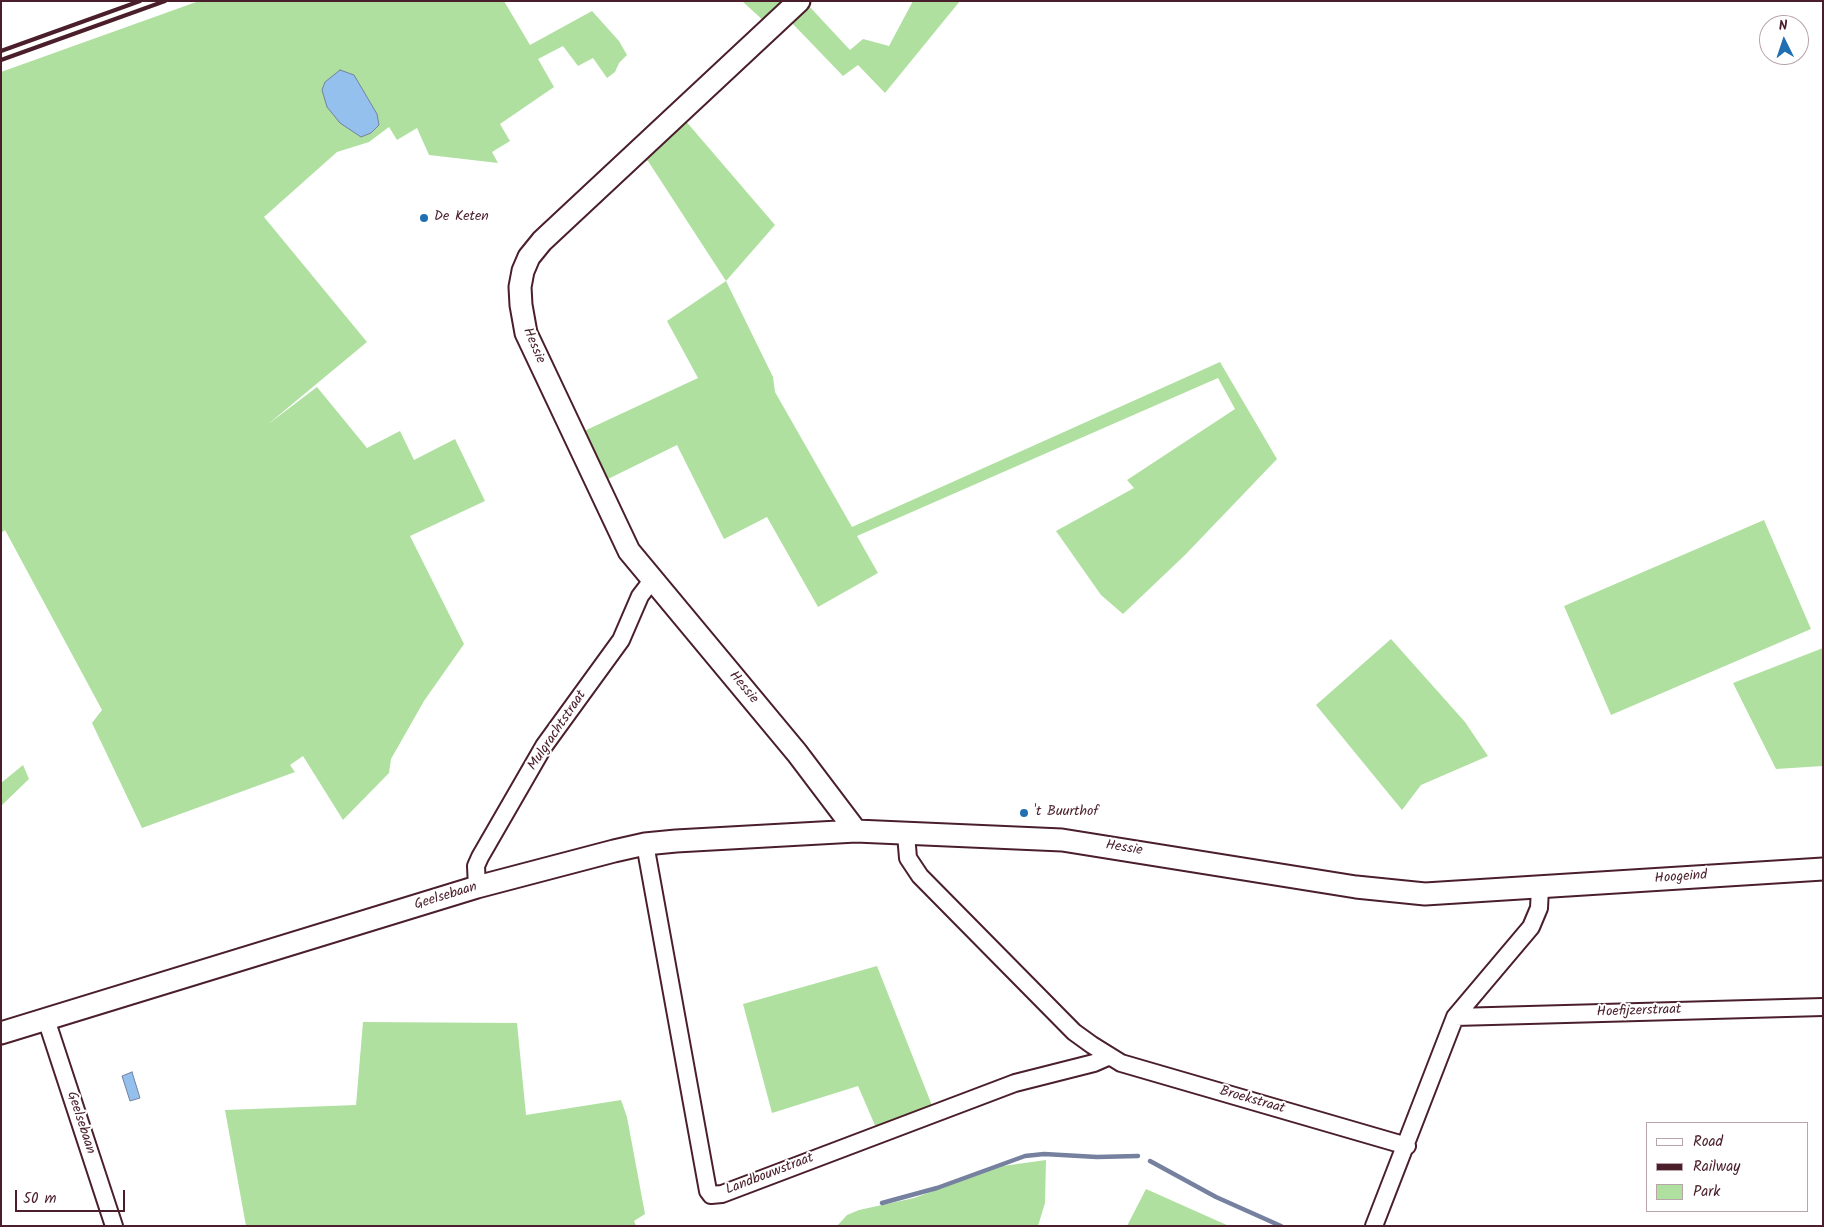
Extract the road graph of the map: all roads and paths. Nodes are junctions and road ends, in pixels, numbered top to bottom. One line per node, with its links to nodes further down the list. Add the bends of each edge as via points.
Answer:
1 (799, 1): 2 (street, Hessie, via 542,241 523,271 520,287 526,333 629,551)
2 (653, 579): 3 (street, Hessie); 7 (street, Mulgrachtstraat, via 640,596 621,640 544,746 480,857 476,866)
3 (856, 830): 4 (street, Hessie); 5 (street, Geelsebaan)
4 (906, 834): 8 (street, Hessie, via 1062,840 1399,892 1448,894); 13 (street, Broekstraat, via 908,858 920,876 1074,1032)
5 (645, 844): 7 (street, Geelsebaan); 13 (street, Landbouwstraat, via 711,1195 722,1194 1015,1082 1094,1063)
6 (1823, 869): 8 (street, Hoogeind)
7 (478, 888): 11 (street, Geelsebaan)
8 (1540, 888): 10 (street, via 1539,908 1531,927)
9 (1823, 1007): 10 (street, Hoefijzerstraat)
10 (1455, 1017): 14 (street)
11 (46, 1020): 12 (street, Geelsebaan); 15 (street, Geelsebaan)
12 (1, 1033)
13 (1110, 1056): 14 (street, Broekstraat, via 1122,1063)
14 (1407, 1146): 16 (street)
15 (114, 1226)
16 (1374, 1226)

